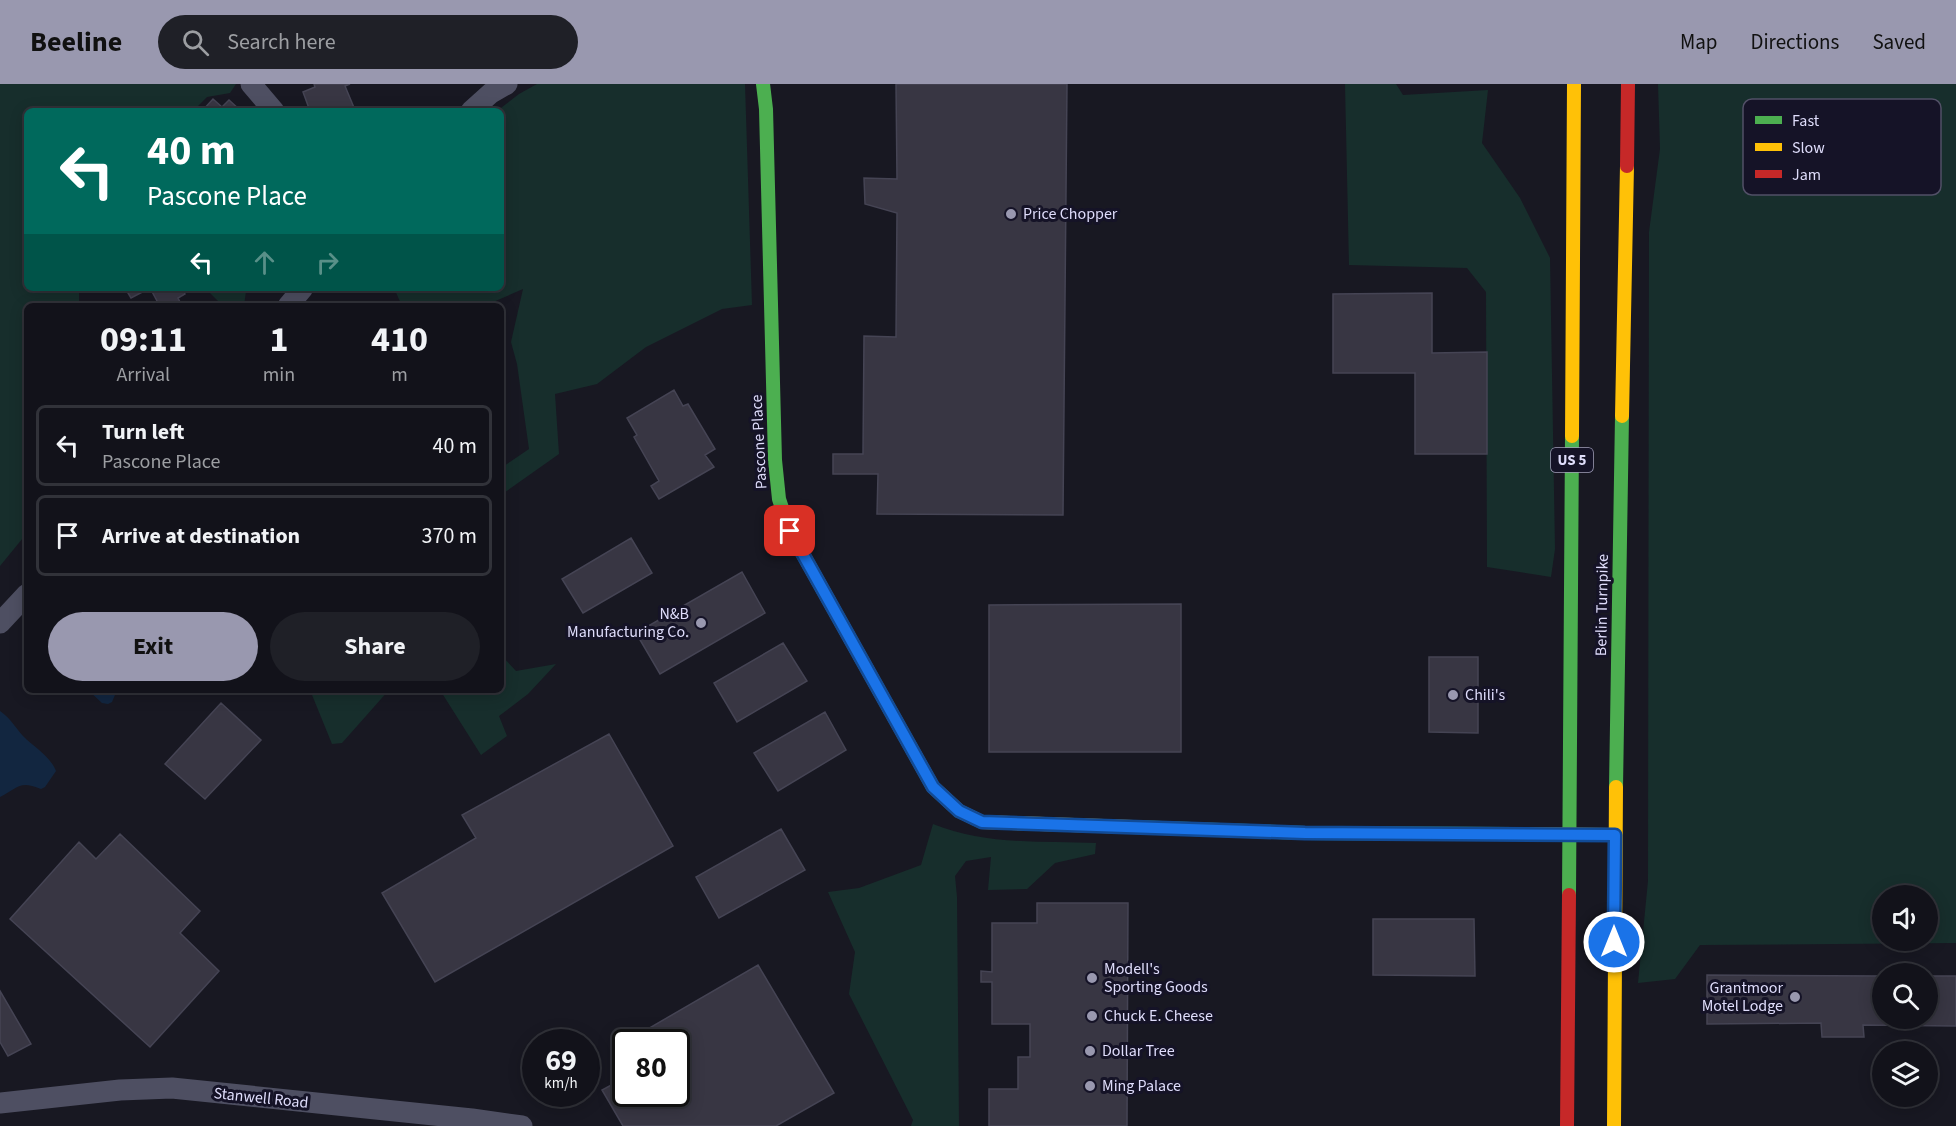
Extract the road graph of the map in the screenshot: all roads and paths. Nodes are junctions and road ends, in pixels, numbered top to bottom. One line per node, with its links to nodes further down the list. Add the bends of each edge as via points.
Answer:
1 (250, 84): 6 (street)
2 (507, 84): 7 (street)
3 (762, 84): 12 (main road, Pascone Place, via 779,499 792,535 933,787 959,811 982,822 1305,833)
4 (1574, 84): 12 (main road, Berlin Turnpike / US 5)
5 (1628, 84): 13 (main road, Berlin Turnpike)
6 (271, 108)
7 (474, 108)
8 (300, 291): 9 (street)
9 (290, 303)
10 (24, 597): 11 (street)
11 (0, 623)
12 (1569, 835): 13 (main road, Pascone Place); 16 (main road, Berlin Turnpike / US 5)
13 (1615, 835): 17 (main road, Berlin Turnpike)
14 (0, 1103): 15 (street, Stanwell Road, via 172,1088)
15 (522, 1126)
16 (1567, 1126)
17 (1614, 1126)

